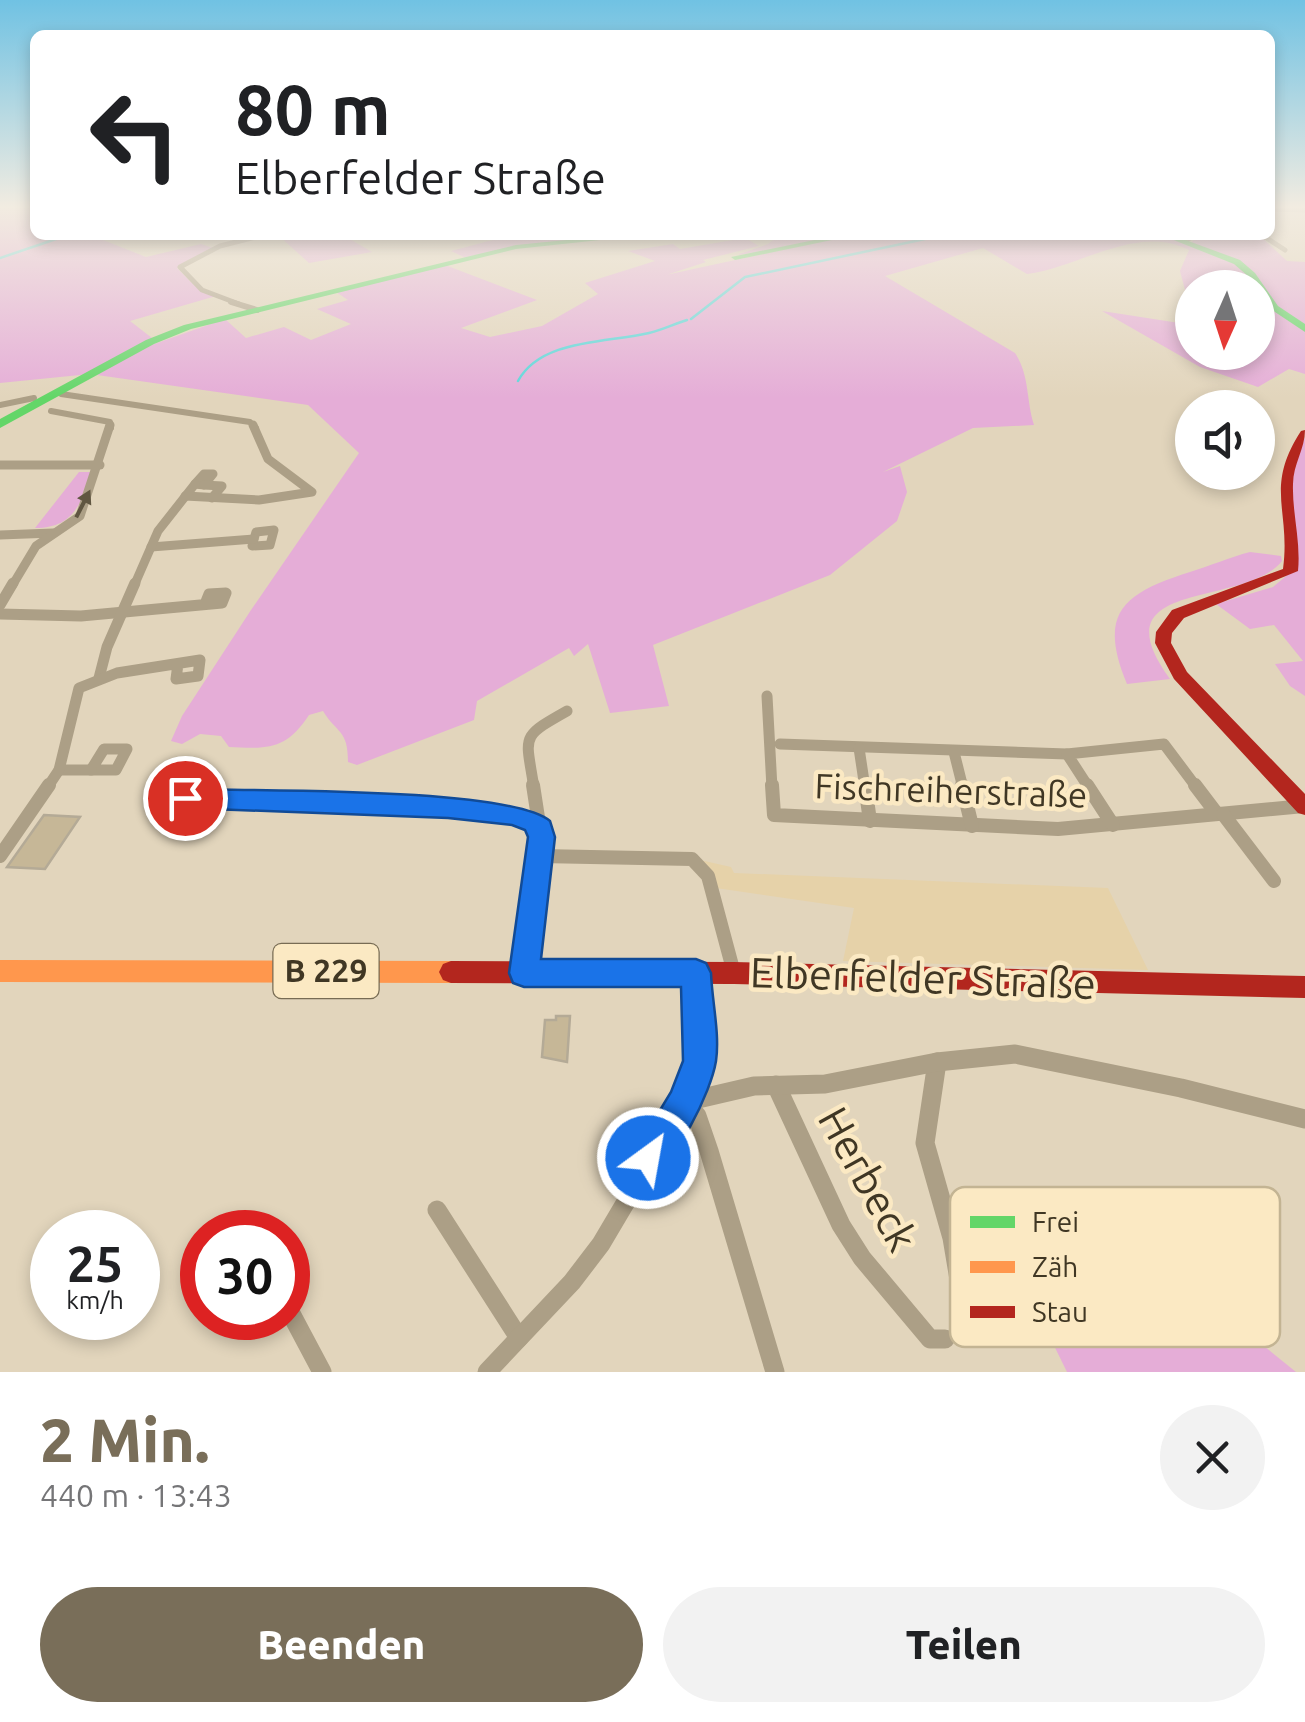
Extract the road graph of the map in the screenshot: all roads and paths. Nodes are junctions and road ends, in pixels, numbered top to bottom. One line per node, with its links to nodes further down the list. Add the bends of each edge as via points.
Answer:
1 (180, 270): 4 (street, via 208,291)
2 (423, 270): 4 (main road)
3 (1247, 270): 5 (main road, via 1275,308)
4 (257, 310): 6 (main road, via 175,331)
5 (1305, 328)
6 (62, 394): 10 (main road); 15 (street, via 250,422 268,459 305,488 280,498)
7 (34, 398): 8 (street)
8 (0, 405)
9 (50, 411): 13 (street, via 110,422)
10 (0, 424)
11 (1305, 434): 35 (main road, via 1288,466 1285,506 1296,548 1290,571 1178,614 1163,643 1180,675)
12 (0, 464): 13 (street)
13 (100, 464): 16 (street, one-way to 13, via 80,516)
14 (185, 496): 15 (street); 15 (street, via 200,485 222,486); 19 (street)
15 (212, 498)
16 (54, 533): 17 (street); 21 (street, via 33,550)
17 (0, 535)
18 (254, 539): 19 (street)
19 (152, 547): 22 (street)
20 (205, 604): 22 (street)
21 (0, 605)
22 (121, 612): 23 (street); 25 (street)
23 (0, 614)
24 (178, 664): 25 (street)
25 (98, 678): 32 (street, via 79,688)
26 (768, 696): 37 (street, Fischreiherstraße, via 774,815)
27 (567, 710): 40 (street, via 527,740)
28 (780, 744): 29 (street)
29 (859, 748): 30 (street); 37 (street)
30 (954, 752): 31 (street); 39 (street)
31 (1067, 754): 36 (street, via 1164,744); 38 (street)
32 (59, 770): 33 (street); 41 (street)
33 (92, 770)
34 (185, 798): 40 (street, via 497,812 527,817)
35 (1305, 807): 36 (street, Fischreiherstraße)
36 (1220, 814): 38 (street, Fischreiherstraße); 43 (street)
37 (870, 822): 39 (street, Fischreiherstraße)
38 (1113, 825): 39 (street, Fischreiherstraße)
39 (972, 826)
40 (541, 828): 42 (street)
41 (0, 856)
42 (540, 856): 45 (street); 47 (street, via 692,859 708,876)
43 (1274, 881)
44 (0, 970): 45 (main road, Elberfelder Straße / B 229)
45 (524, 973): 46 (main road, Elberfelder Straße / B 229)
46 (696, 973): 47 (main road, Elberfelder Straße / B 229); 51 (street, via 699,1061)
47 (734, 973): 48 (main road, Elberfelder Straße / B 229)
48 (1305, 987)
49 (937, 1062): 50 (street, via 825,1084); 52 (street, via 1015,1054); 54 (street, Herbeck, via 925,1143)
50 (776, 1085): 51 (street); 57 (street, Herbeck, via 862,1258 930,1339)
51 (685, 1102): 55 (street, via 602,1244); 60 (street, via 710,1152)
52 (1305, 1119)
53 (437, 1210): 55 (street)
54 (950, 1231)
55 (519, 1338): 59 (street)
56 (305, 1340): 58 (street)
57 (944, 1340)
58 (322, 1372)
59 (487, 1372)
60 (775, 1372)

